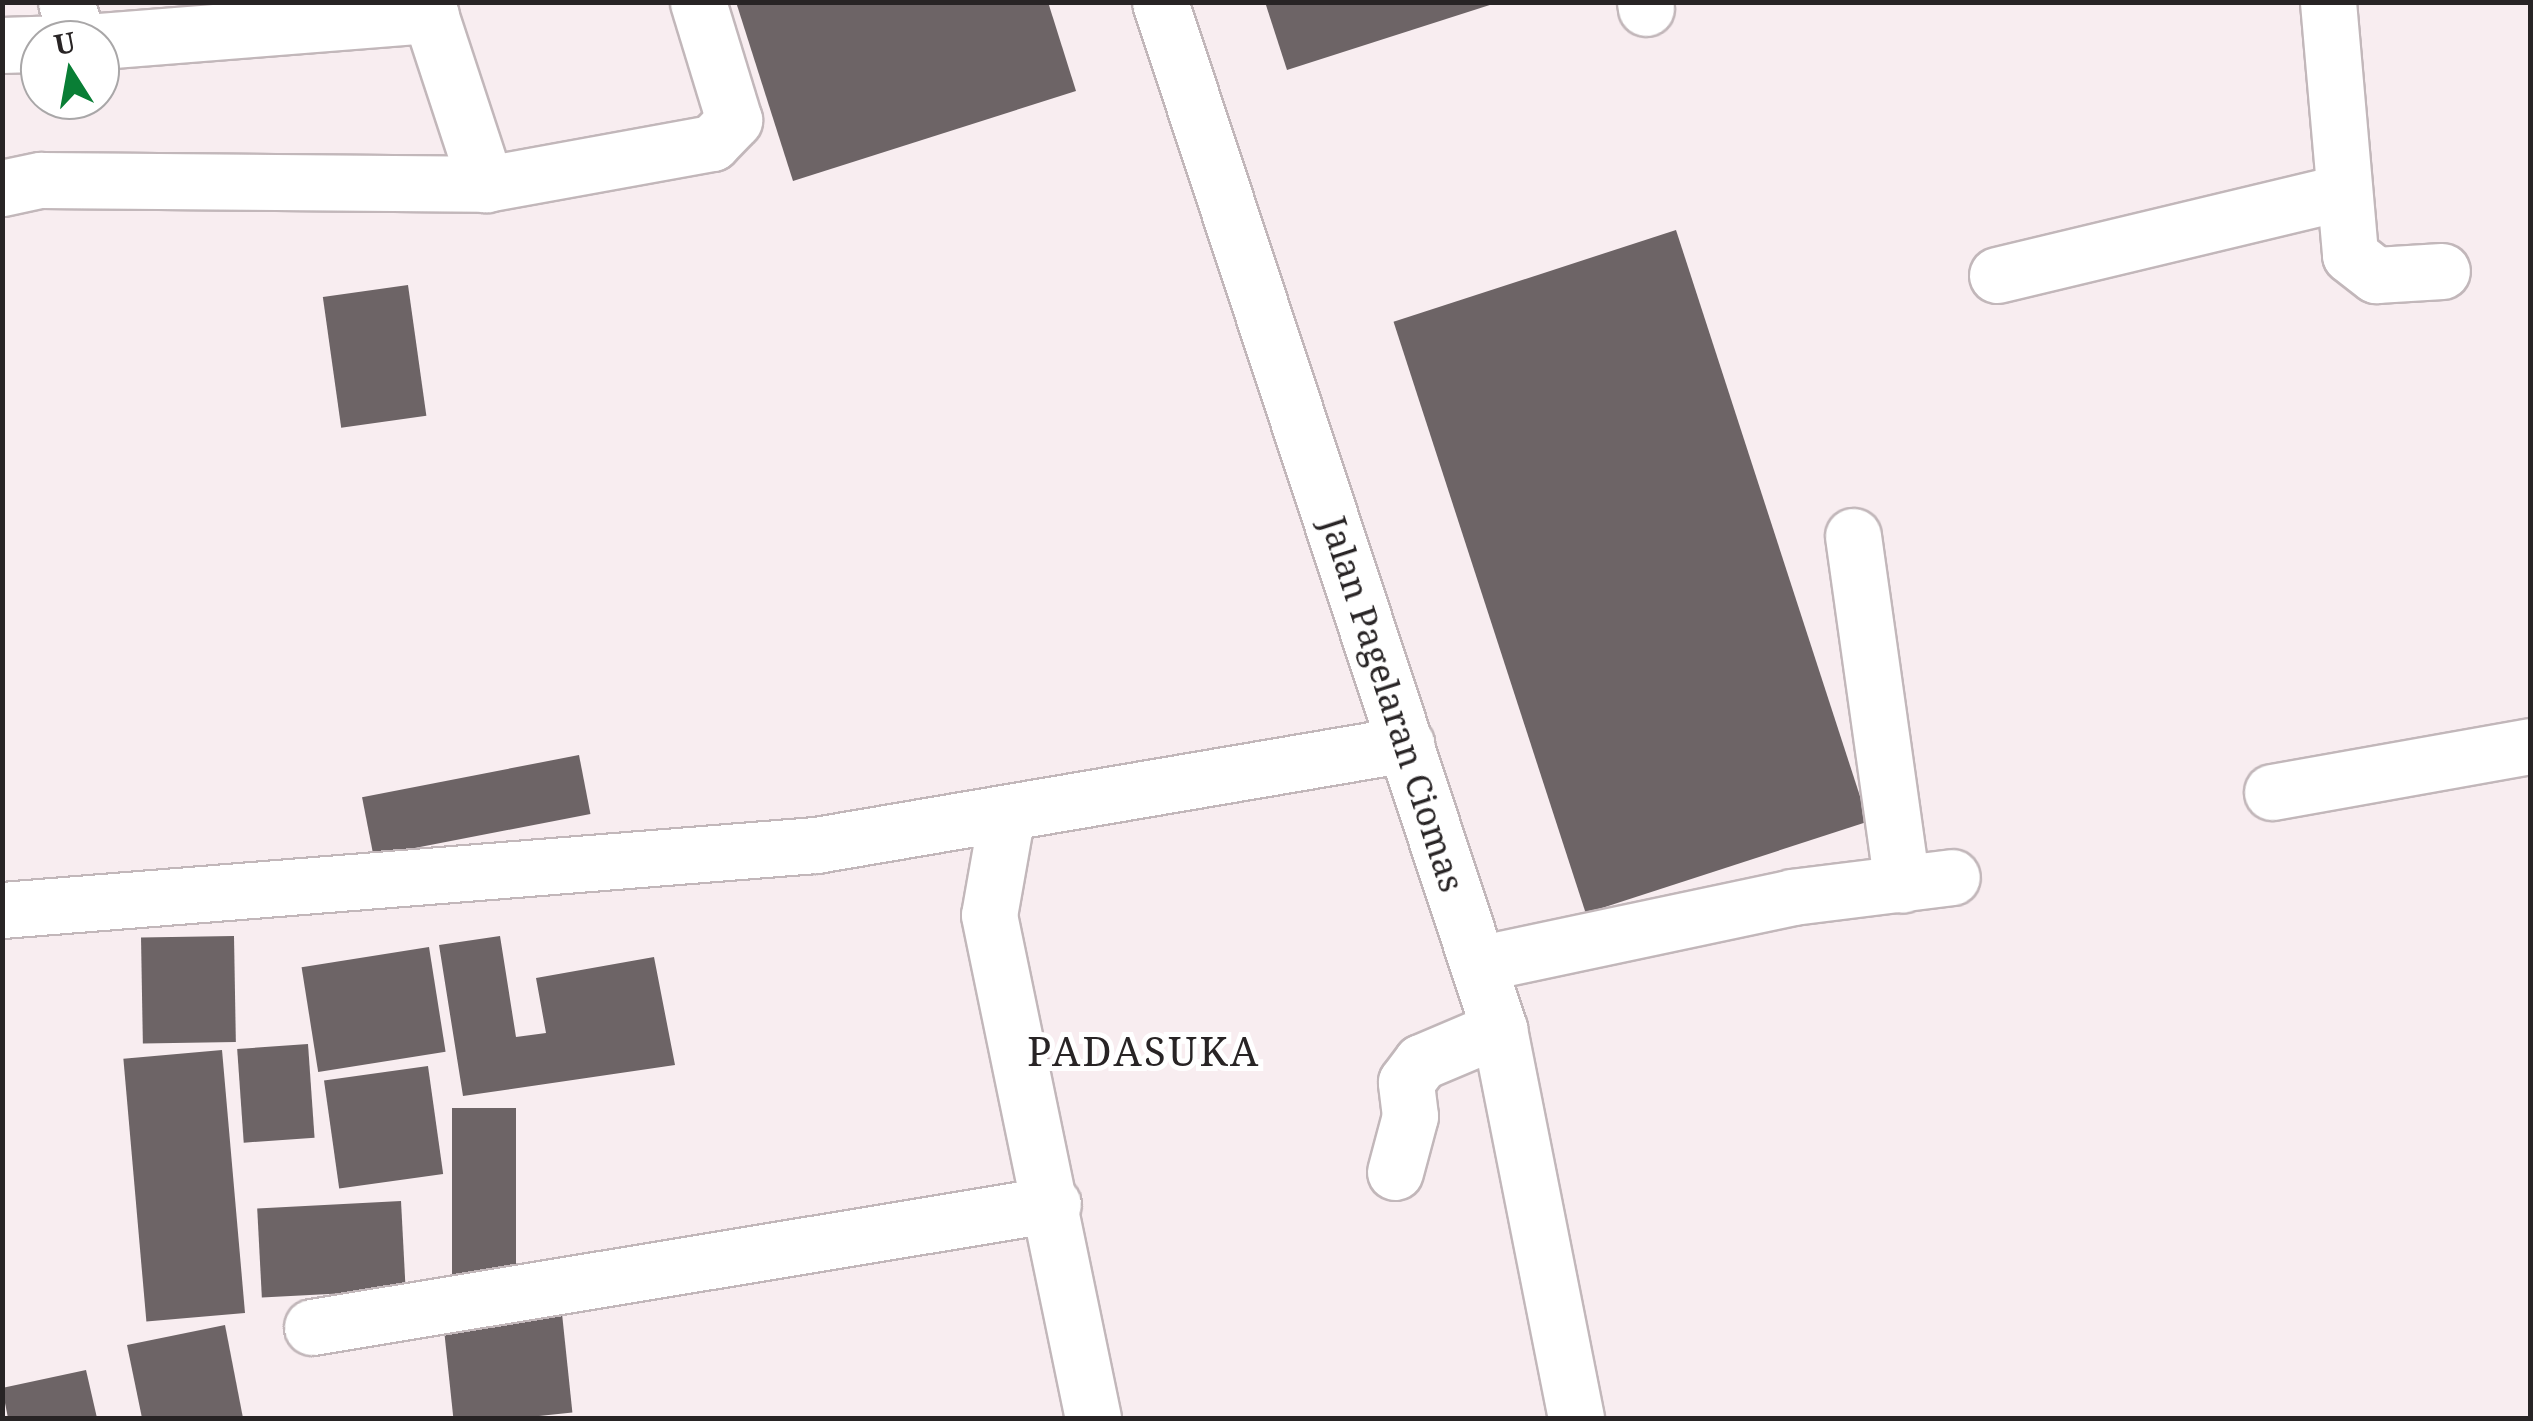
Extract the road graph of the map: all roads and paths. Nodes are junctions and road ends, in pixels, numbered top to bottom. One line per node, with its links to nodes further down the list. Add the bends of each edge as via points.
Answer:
1 (698, 2): 6 (street, via 731,102 727,136)
2 (1160, 2): 12 (street, Jalan Pagelaran Ciomas)
3 (2328, 2): 8 (street)
4 (428, 9): 5 (street); 6 (street)
5 (120, 39)
6 (486, 184): 7 (street, via 41,180)
7 (2, 188)
8 (2344, 192): 9 (street, via 2359,270); 10 (street)
9 (2442, 272)
10 (1997, 275)
11 (1853, 536): 17 (street, via 1927,881 1792,897)
12 (1406, 744): 15 (street); 17 (street, Jalan Pagelaran Ciomas)
13 (2530, 746): 14 (street)
14 (2272, 792)
15 (1006, 819): 16 (street, via 816,845); 20 (street, via 989,914)
16 (2, 910)
17 (1478, 964): 18 (street, Jalan Pagelaran Ciomas)
18 (1498, 1029): 19 (street, via 1413,1072); 23 (street, Jalan Pagelaran Ciomas)
19 (1396, 1172)
20 (1053, 1204): 21 (street); 22 (street)
21 (312, 1327)
22 (1094, 1418)
23 (1576, 1418)

